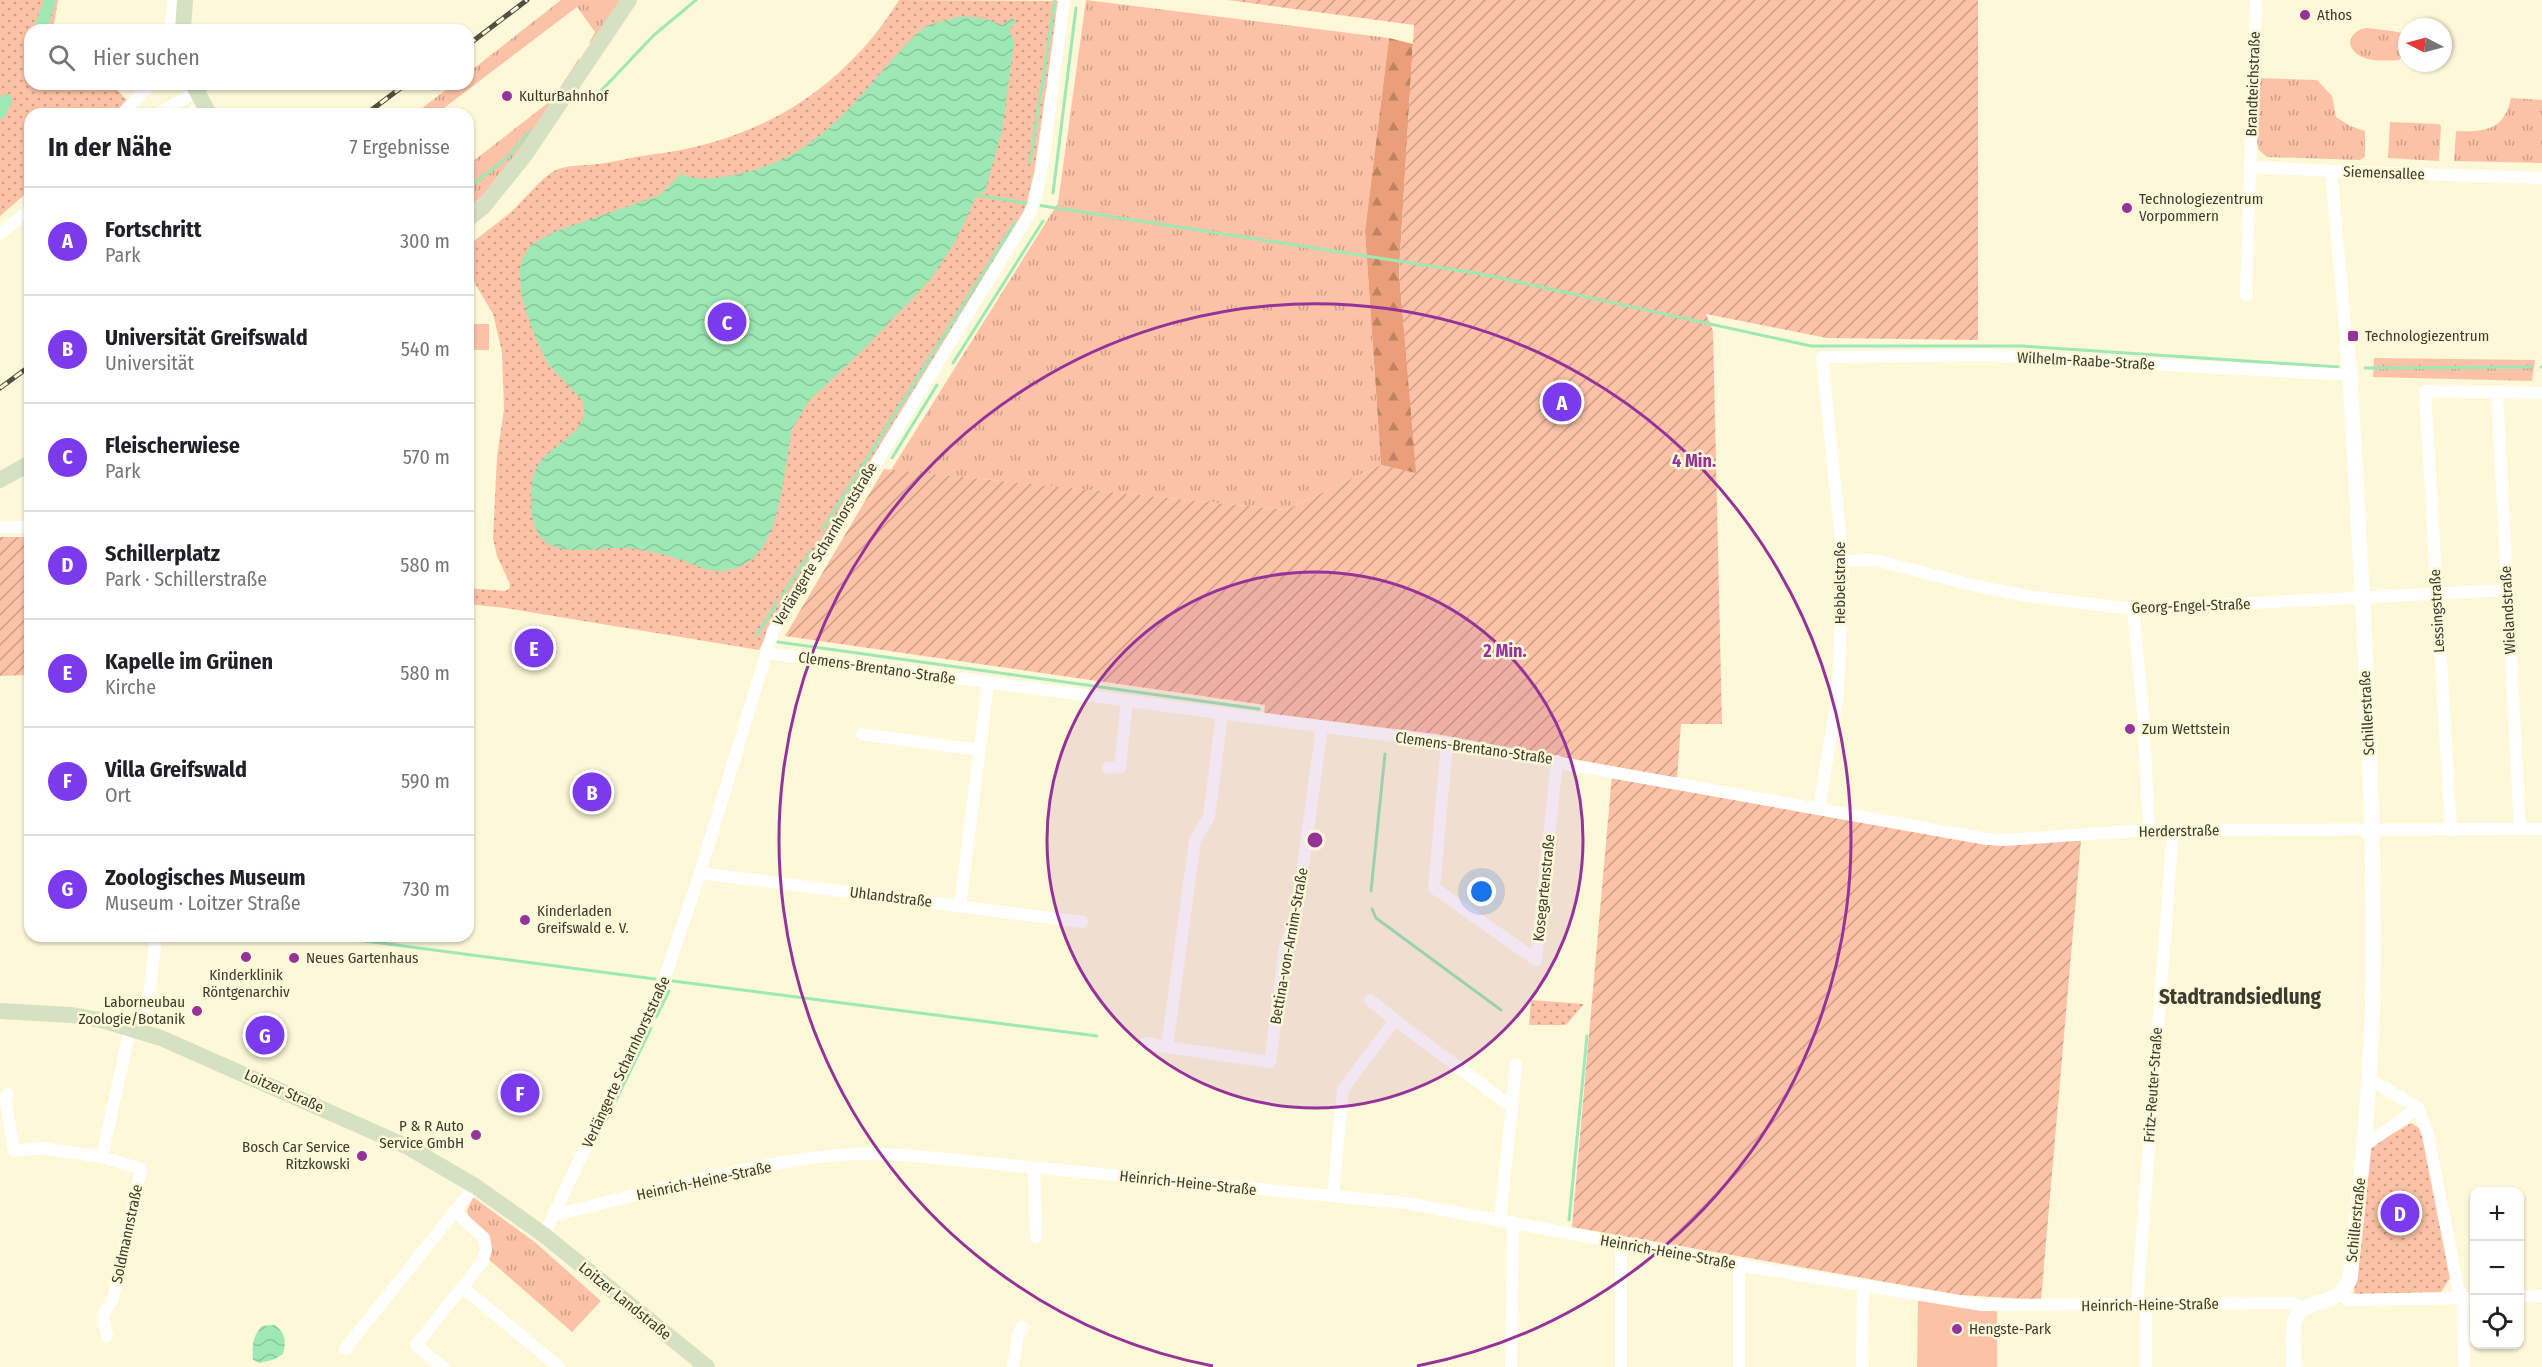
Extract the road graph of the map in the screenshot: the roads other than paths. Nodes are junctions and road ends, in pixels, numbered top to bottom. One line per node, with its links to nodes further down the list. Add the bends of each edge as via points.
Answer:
1 (174, 0): 6 (street)
2 (185, 0): 7 (main road)
3 (629, 0): 16 (main road, via 519,163)
4 (1064, 0): 33 (street, Verlängerte Scharnhorststraße, via 1043,162 1033,205 803,579 773,631)
5 (2256, 0): 12 (street, Brandteichstraße)
6 (171, 24)
7 (183, 24)
8 (145, 90): 10 (street)
9 (200, 99): 11 (street)
10 (128, 108)
11 (175, 108)
12 (2250, 167): 13 (street); 18 (street, Brandteichstraße)
13 (2331, 171): 14 (street, Siemensallee); 19 (street, Siemensallee)
14 (2542, 178)
15 (24, 214): 17 (street)
16 (474, 214)
17 (0, 234)
18 (2246, 295)
19 (2347, 347): 21 (street, Schillerstraße)
20 (1822, 357): 21 (street, Wilhelm-Raabe-Straße, via 1987,355); 28 (street, Hebbelstraße)
21 (2350, 375): 31 (street, Schillerstraße)
22 (2497, 392): 23 (street); 29 (street, Wielandstraße); 30 (street, Lessingstraße, via 2425,391)
23 (2542, 393)
24 (24, 466): 25 (main road)
25 (0, 480)
26 (0, 527): 27 (street)
27 (24, 527)
28 (1843, 561): 32 (street, Georg-Engel-Straße, via 1875,560 1976,586); 43 (street, Hebbelstraße, via 1838,693)
29 (2507, 590): 30 (street, Georg-Engel-Straße); 44 (street, Wielandstraße)
30 (2436, 592): 31 (street, Georg-Engel-Straße); 48 (street, Lessingstraße)
31 (2362, 598): 32 (street, Georg-Engel-Straße); 47 (street, Schillerstraße)
32 (2133, 609): 45 (street)
33 (767, 653): 34 (street, Clemens-Brentano-Straße); 50 (street, Verlängerte Scharnhorststraße)
34 (988, 683): 35 (street, Clemens-Brentano-Straße); 40 (street)
35 (1127, 701): 36 (street, Clemens-Brentano-Straße); 42 (street, via 1120,767)
36 (1222, 714): 37 (street, Clemens-Brentano-Straße); 59 (street, via 1209,817 1196,840)
37 (1322, 727): 39 (street, Clemens-Brentano-Straße); 59 (street, Bettina-von-Arnim-Straße, via 1297,910 1285,948 1270,1062)
38 (862, 734): 40 (street)
39 (1447, 743): 41 (street, Clemens-Brentano-Straße); 41 (street, Kosegartenstraße, via 1434,888 1536,960)
40 (979, 750): 51 (street)
41 (1557, 760): 43 (street, Clemens-Brentano-Straße)
42 (1108, 768)
43 (1819, 809): 45 (street, Herderstraße, via 2004,840)
44 (2520, 828): 48 (street, Herderstraße); 49 (street, Herderstraße)
45 (2149, 830): 46 (street, Herderstraße)
46 (2173, 830): 47 (street, Herderstraße); 83 (street, Fritz-Reuter-Straße)
47 (2373, 830): 48 (street, Herderstraße); 61 (street, Schillerstraße)
48 (2451, 830)
49 (2542, 830)
50 (700, 873): 51 (street, Uhlandstraße); 71 (street, Verlängerte Scharnhorststraße, via 662,986)
51 (960, 906): 52 (street, Uhlandstraße)
52 (1082, 922)
53 (155, 942): 57 (street, via 150,989)
54 (1370, 1000): 56 (street)
55 (0, 1011): 57 (main road, Loitzer Straße, via 72,1015)
56 (1395, 1020): 63 (street); 69 (street, via 1343,1089)
57 (134, 1030): 66 (street); 68 (main road, Loitzer Straße, via 194,1051 381,1134)
58 (1146, 1043): 59 (street, Bettina-von-Arnim-Straße)
59 (1167, 1047)
60 (1516, 1064): 63 (street)
61 (2369, 1079): 64 (street); 65 (street, Schillerstraße)
62 (8, 1094): 66 (street, Soldmannstraße, via 5,1098 14,1152 42,1148)
63 (1512, 1107): 72 (street)
64 (2418, 1108): 65 (street); 82 (street, via 2428,1135 2458,1288)
65 (2364, 1146): 79 (street, Schillerstraße, via 2350,1279)
66 (102, 1157): 86 (street, Soldmannstraße, via 141,1169 113,1299 104,1315)
67 (1034, 1168): 69 (street, Heinrich-Heine-Straße); 71 (street, Heinrich-Heine-Straße, via 904,1155 850,1154 713,1177); 74 (street)
68 (475, 1186): 70 (street); 73 (main road, Loitzer Straße)
69 (1333, 1196): 72 (street, Heinrich-Heine-Straße, via 1406,1203)
70 (454, 1211): 77 (street, via 484,1238 486,1249 483,1261); 87 (street)
71 (555, 1215): 73 (street, Verlängerte Scharnhorststraße)
72 (1506, 1221): 75 (street, Heinrich-Heine-Straße); 92 (street)
73 (544, 1235): 90 (main road, Loitzer Landstraße)
74 (1036, 1237)
75 (1621, 1244): 76 (street, Heinrich-Heine-Straße); 93 (street)
76 (1739, 1265): 78 (street, Heinrich-Heine-Straße); 94 (street)
77 (462, 1287): 88 (street, via 416,1345); 89 (street)
78 (1863, 1287): 83 (street, Heinrich-Heine-Straße, via 1999,1306); 95 (street)
79 (2340, 1294): 82 (street, via 2347,1300); 84 (street)
80 (2542, 1296): 81 (street)
81 (2524, 1297)
82 (2469, 1298): 98 (street)
83 (2142, 1305): 84 (street, Heinrich-Heine-Straße, via 2292,1303); 96 (street, Fritz-Reuter-Straße)
84 (2303, 1308): 97 (street, via 2294,1324)
85 (1022, 1327): 91 (street)
86 (107, 1336)
87 (345, 1349)
88 (443, 1367)
89 (559, 1367)
90 (707, 1367)
91 (1013, 1367)
92 (1511, 1367)
93 (1621, 1367)
94 (1739, 1367)
95 (1862, 1367)
96 (2146, 1367)
97 (2294, 1367)
98 (2464, 1367)

